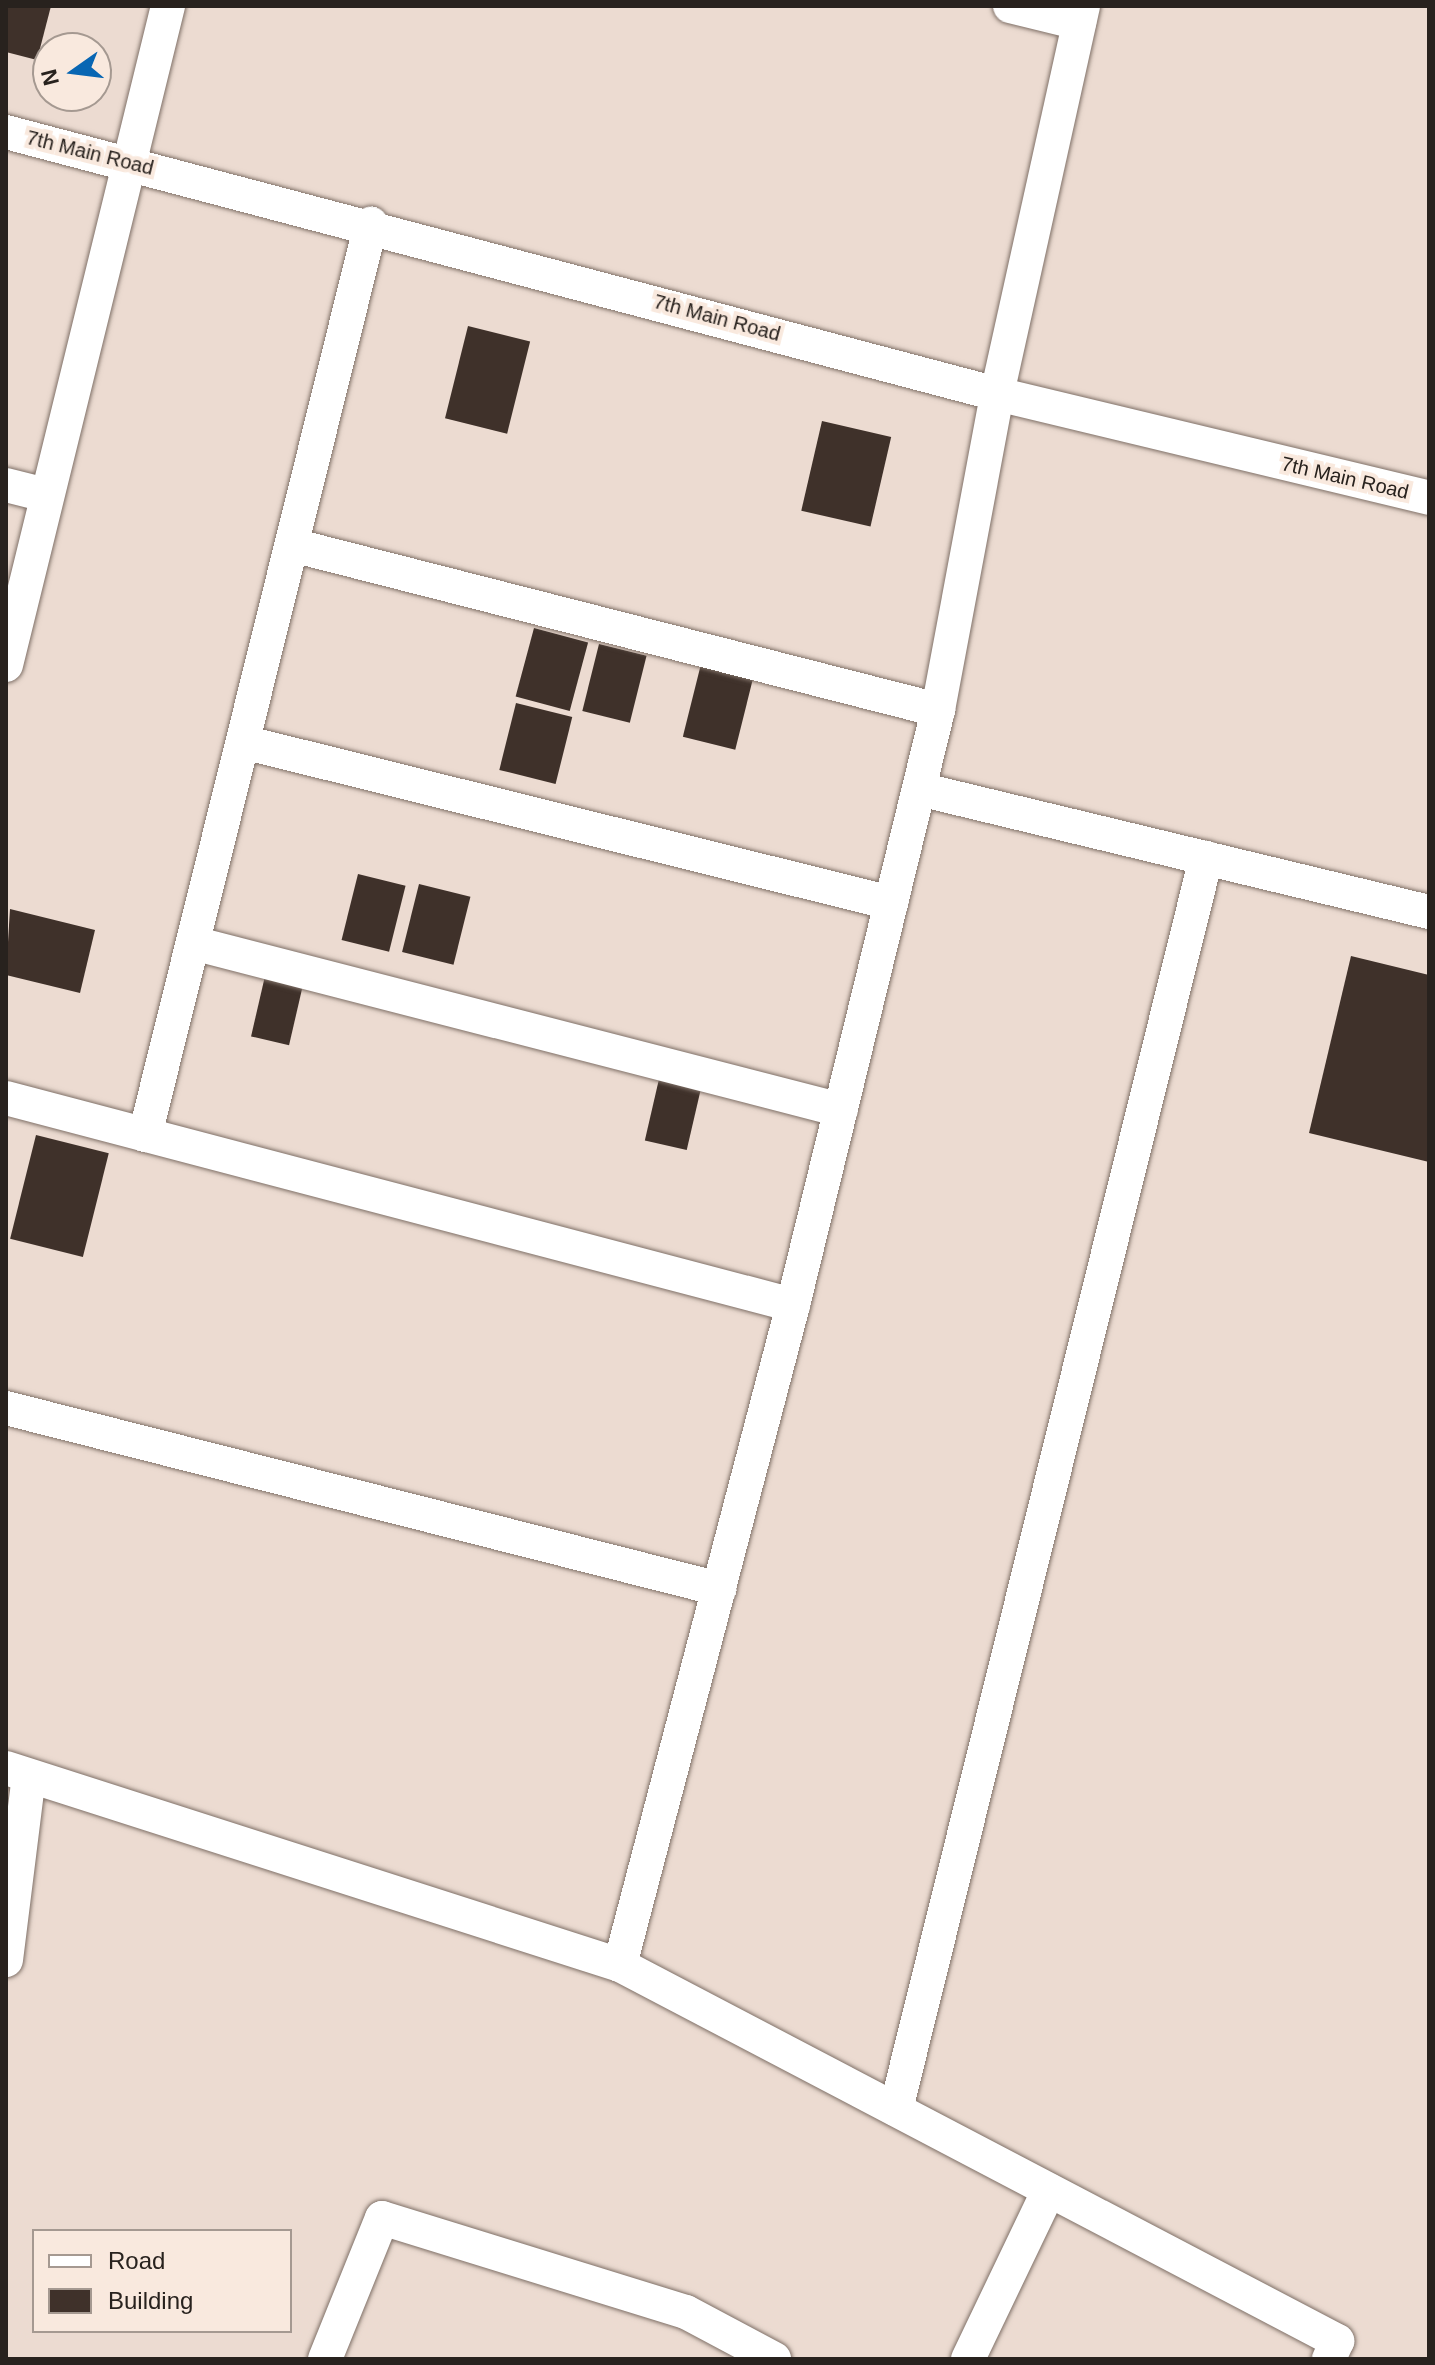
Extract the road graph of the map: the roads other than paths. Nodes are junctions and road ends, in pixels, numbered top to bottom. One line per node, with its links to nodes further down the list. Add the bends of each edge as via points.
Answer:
1 (168, 6): 5 (street)
2 (1010, 6): 3 (street)
3 (1081, 14): 7 (street)
4 (6, 132): 5 (street, 7th Main Road)
5 (130, 163): 6 (street, 7th Main Road); 9 (street)
6 (371, 224): 7 (street, 7th Main Road); 11 (street)
7 (997, 394): 10 (street, 7th Main Road); 13 (street)
8 (6, 485): 9 (street)
9 (46, 495): 12 (street)
10 (1429, 498)
11 (292, 545): 13 (street); 14 (street)
12 (6, 665)
13 (938, 710): 15 (street)
14 (243, 742): 17 (street); 19 (street)
15 (919, 789): 16 (street); 17 (street)
16 (1206, 858): 18 (street); 29 (street)
17 (891, 903): 21 (street)
18 (1429, 912)
19 (193, 943): 21 (street); 22 (street)
20 (6, 1098): 22 (street)
21 (841, 1110): 23 (street)
22 (145, 1135): 23 (street)
23 (793, 1305): 25 (street)
24 (6, 1408): 25 (street)
25 (719, 1589): 28 (street)
26 (17, 1772): 27 (street); 28 (street)
27 (6, 1960)
28 (620, 1965): 29 (street)
29 (896, 2109): 30 (street)
30 (1049, 2190): 33 (street); 34 (street, via 1337,2341)
31 (325, 2359): 32 (street, via 382,2218 686,2312)
32 (774, 2359)
33 (968, 2359)
34 (1329, 2359)

